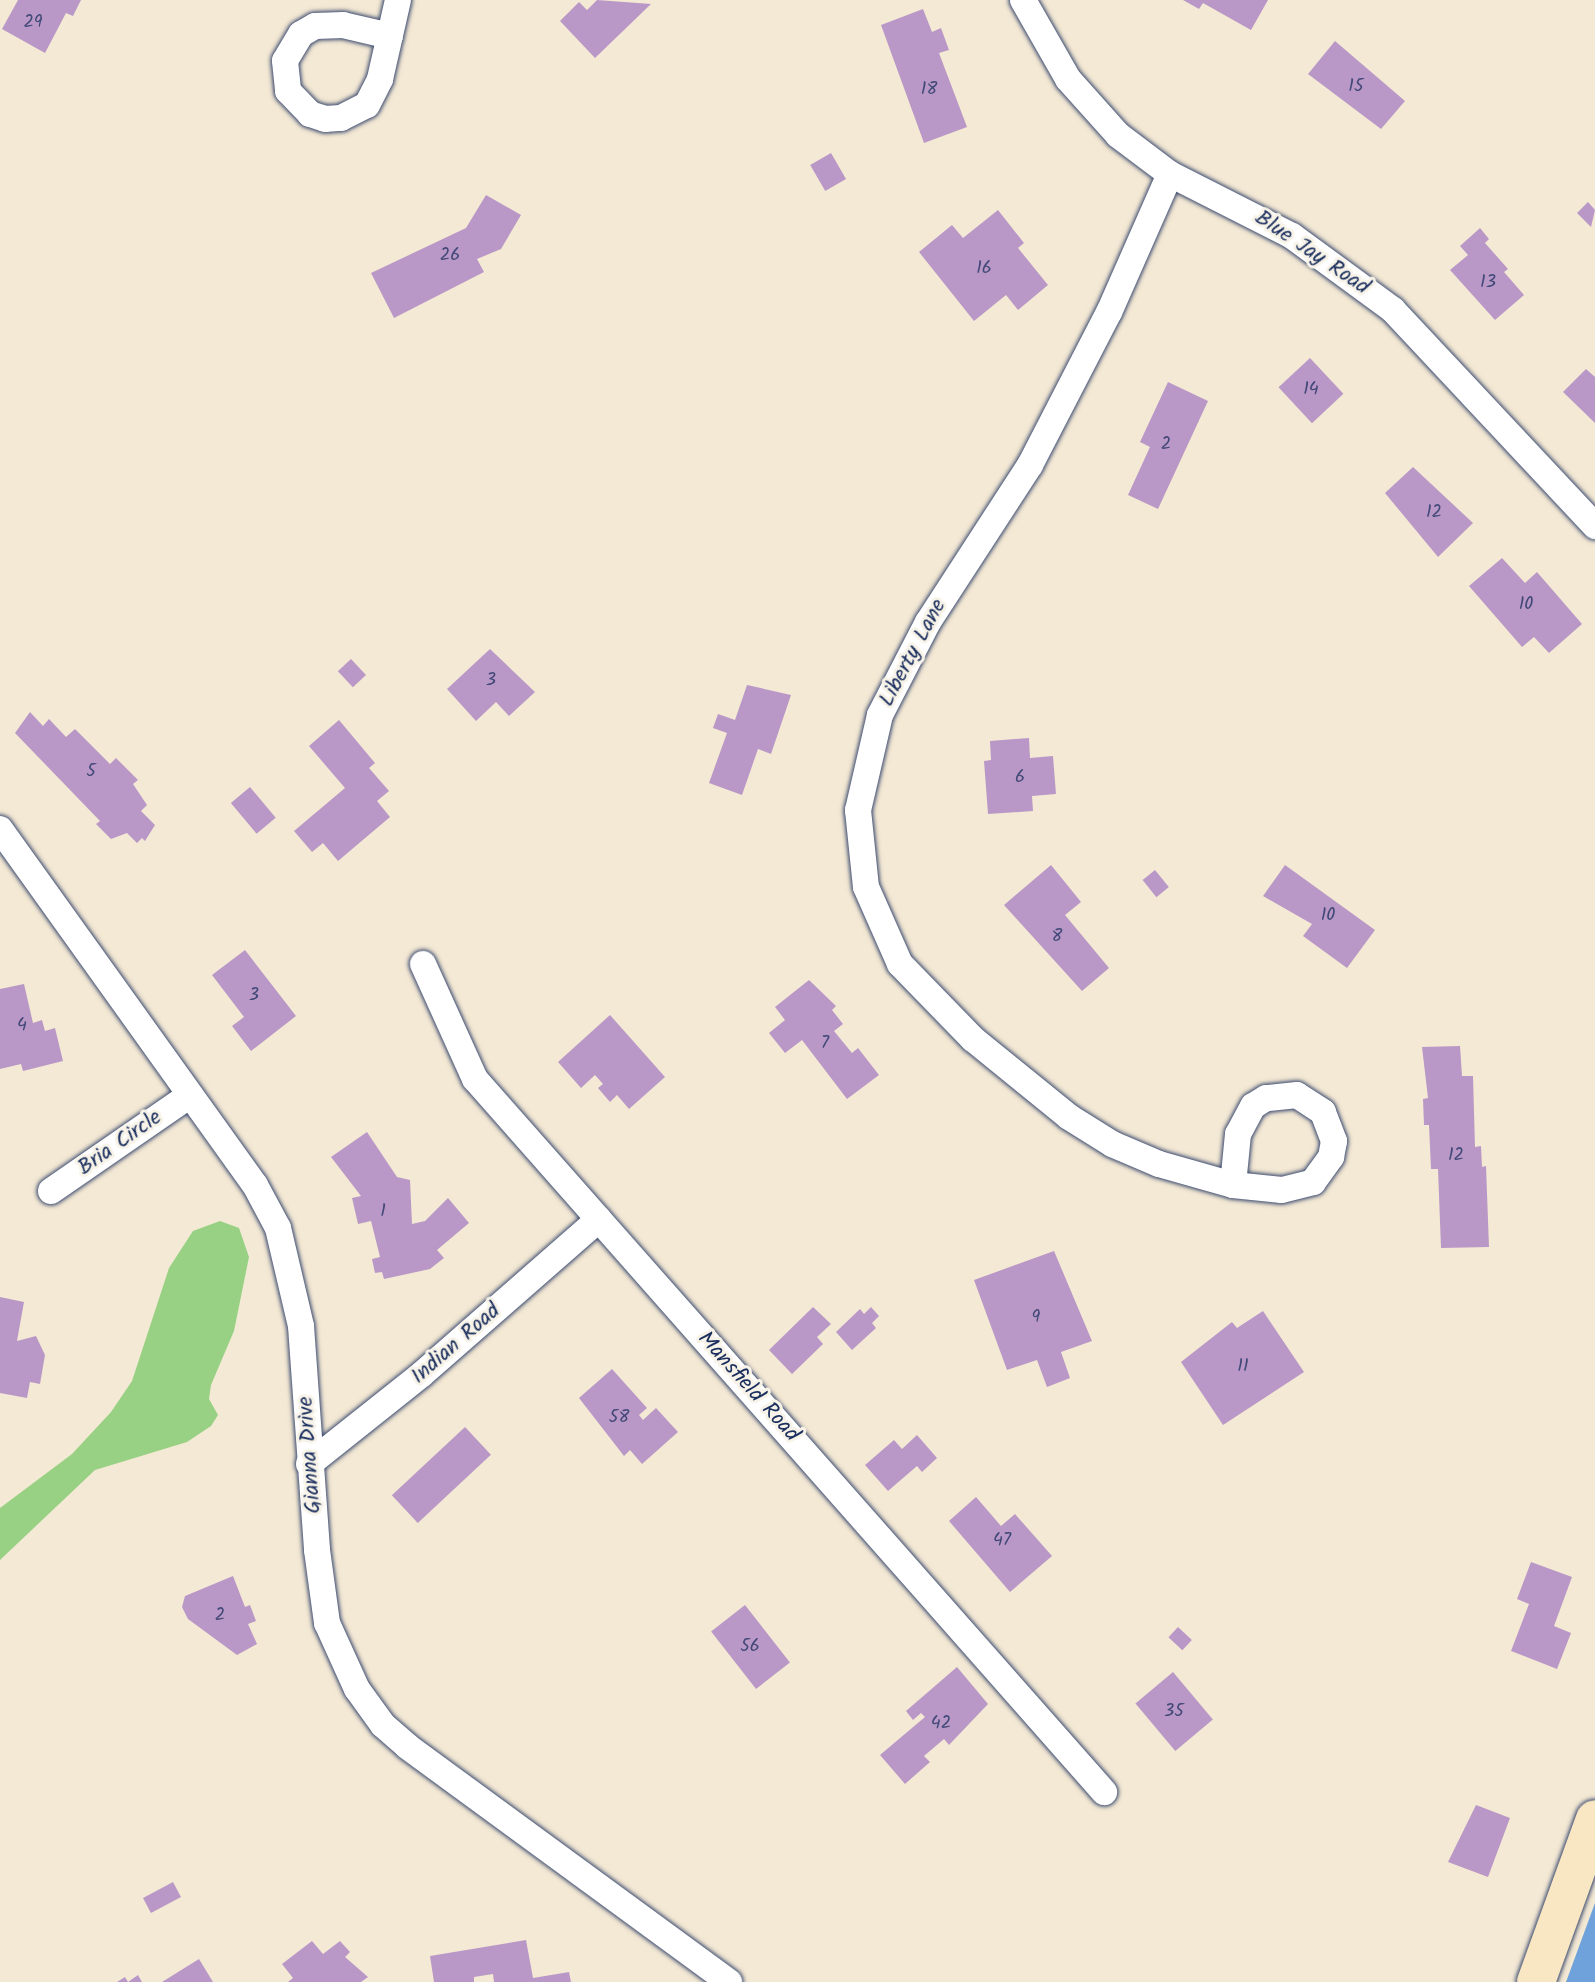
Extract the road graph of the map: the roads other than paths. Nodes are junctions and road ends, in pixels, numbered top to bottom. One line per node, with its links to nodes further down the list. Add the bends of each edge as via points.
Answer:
1 (398, 0): 3 (street)
2 (1023, 0): 4 (street, Blue Jay Road, via 1046,45 1090,108)
3 (390, 36)
4 (1170, 174): 5 (street, Blue Jay Road, via 1292,236 1393,310); 9 (street, Liberty Lane, via 1109,312 1030,465 928,622 880,715 858,810 866,887 900,964 973,1039 1069,1117 1112,1144)
5 (1595, 526)
6 (0, 829): 8 (street, Gianna Drive)
7 (423, 964): 11 (street, Mansfield Road, via 475,1079)
8 (190, 1095): 10 (street, Bria Circle); 12 (street, Gianna Drive, via 255,1185 281,1240 301,1326)
9 (1233, 1185)
10 (51, 1191)
11 (599, 1219): 12 (street, Indian Road, via 422,1374); 13 (street, Mansfield Road)
12 (309, 1464): 15 (street, Gianna Drive, via 327,1623 338,1653 383,1725 483,1805)
13 (1104, 1792)
14 (1595, 1819): 16 (main road)
15 (729, 1982)
16 (1536, 1982)

